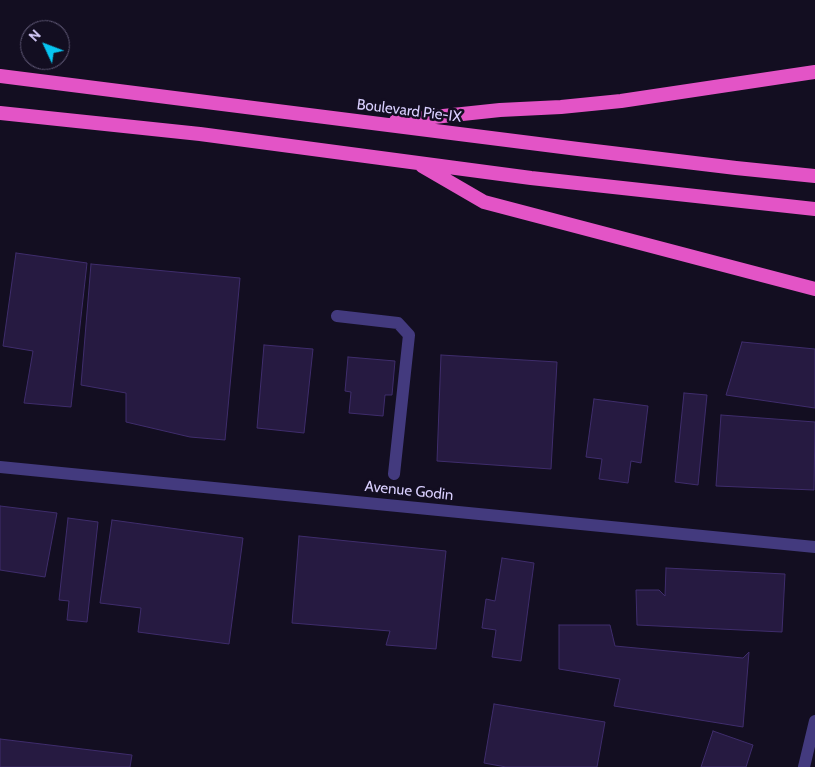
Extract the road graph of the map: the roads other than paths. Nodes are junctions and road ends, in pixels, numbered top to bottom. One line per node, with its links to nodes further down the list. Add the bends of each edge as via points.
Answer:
1 (815, 72): 4 (highway, via 606,103)
2 (0, 76): 4 (highway, Boulevard Pie-IX)
3 (0, 113): 5 (highway, via 200,134)
4 (372, 123): 6 (highway, Boulevard Pie-IX)
5 (415, 162): 7 (highway); 8 (highway, via 484,202)
6 (815, 176)
7 (815, 209)
8 (815, 289)
9 (337, 316): 11 (street, via 398,323 410,335)
10 (0, 467): 12 (street, Avenue Godin)
11 (394, 474)
12 (815, 548)
13 (815, 722): 14 (street)
14 (804, 767)

